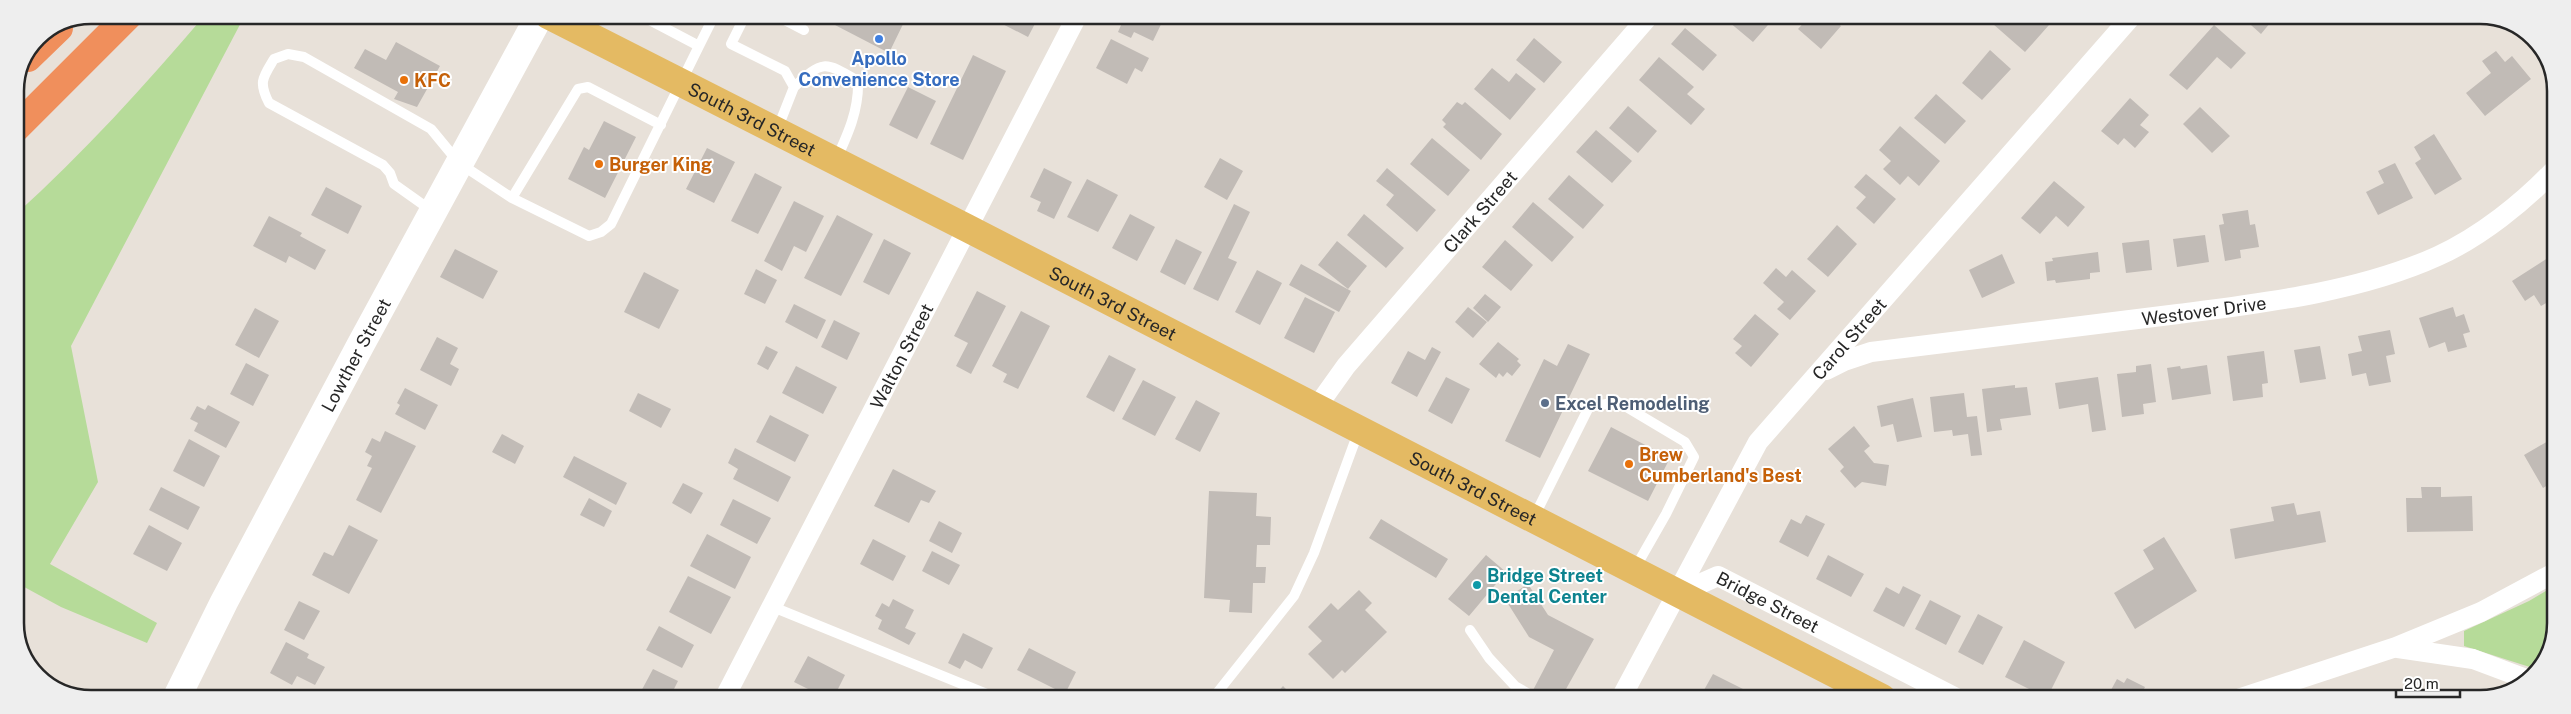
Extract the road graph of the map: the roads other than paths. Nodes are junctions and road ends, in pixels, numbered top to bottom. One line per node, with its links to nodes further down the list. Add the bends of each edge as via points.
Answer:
1 (120, 24): 15 (highway)
2 (536, 24): 19 (main road, Lowther Street)
3 (564, 24): 13 (main road, South 3rd Street)
4 (657, 24): 12 (lane)
5 (710, 24): 12 (lane)
6 (741, 24): 14 (lane, via 731,44 784,71)
7 (792, 24): 11 (lane)
8 (1073, 24): 23 (street, Walton Street)
9 (1642, 24): 25 (street, Clark Street, via 1346,366)
10 (2125, 24): 24 (street, Carol Street)
11 (804, 30)
12 (699, 46): 13 (lane)
13 (682, 83): 16 (lane); 17 (main road, South 3rd Street)
14 (794, 87): 17 (lane); 18 (lane, via 815,67 833,66 858,81 858,98 851,125)
15 (24, 120)
16 (661, 125): 21 (lane, via 588,88 578,89); 21 (lane, via 611,224 601,232 589,236)
17 (777, 131): 18 (main road, South 3rd Street)
18 (836, 161): 23 (main road, South 3rd Street)
19 (459, 162): 21 (lane); 22 (main road, Lowther Street); 22 (lane, via 431,129 304,57 288,54 274,58 262,80 263,92 270,103 384,165 402,192)
20 (2547, 178): 24 (street, Westover Drive, via 2493,223 2440,255 2367,281 2228,308 1871,352)
21 (512, 198)
22 (432, 211): 35 (main road, Lowther Street)
23 (967, 228): 25 (main road, South 3rd Street); 31 (street, Walton Street)
24 (1822, 371): 30 (street, Carol Street, via 1758,442)
25 (1316, 408): 26 (main road, South 3rd Street)
26 (1359, 429): 27 (main road, South 3rd Street); 38 (lane, via 1314,553 1294,596)
27 (1533, 519): 28 (main road, South 3rd Street); 28 (lane, via 1589,407 1618,402 1685,442 1694,457)
28 (1633, 571): 30 (main road, South 3rd Street)
29 (2547, 577): 33 (street, via 2481,612)
30 (1677, 594): 40 (street, Carol Street); 41 (main road, Bridge Street); 42 (street, Bridge Street, via 1718,576)
31 (773, 607): 36 (street, Walton Street); 37 (lane)
32 (1470, 630): 39 (lane, via 1490,658)
33 (2396, 647): 34 (street, via 2473,659); 43 (street)
34 (2520, 677)
35 (180, 690)
36 (730, 690)
37 (975, 690)
38 (1219, 690)
39 (1522, 690)
40 (1625, 690)
41 (1866, 690)
42 (1940, 690)
43 (2265, 690)

